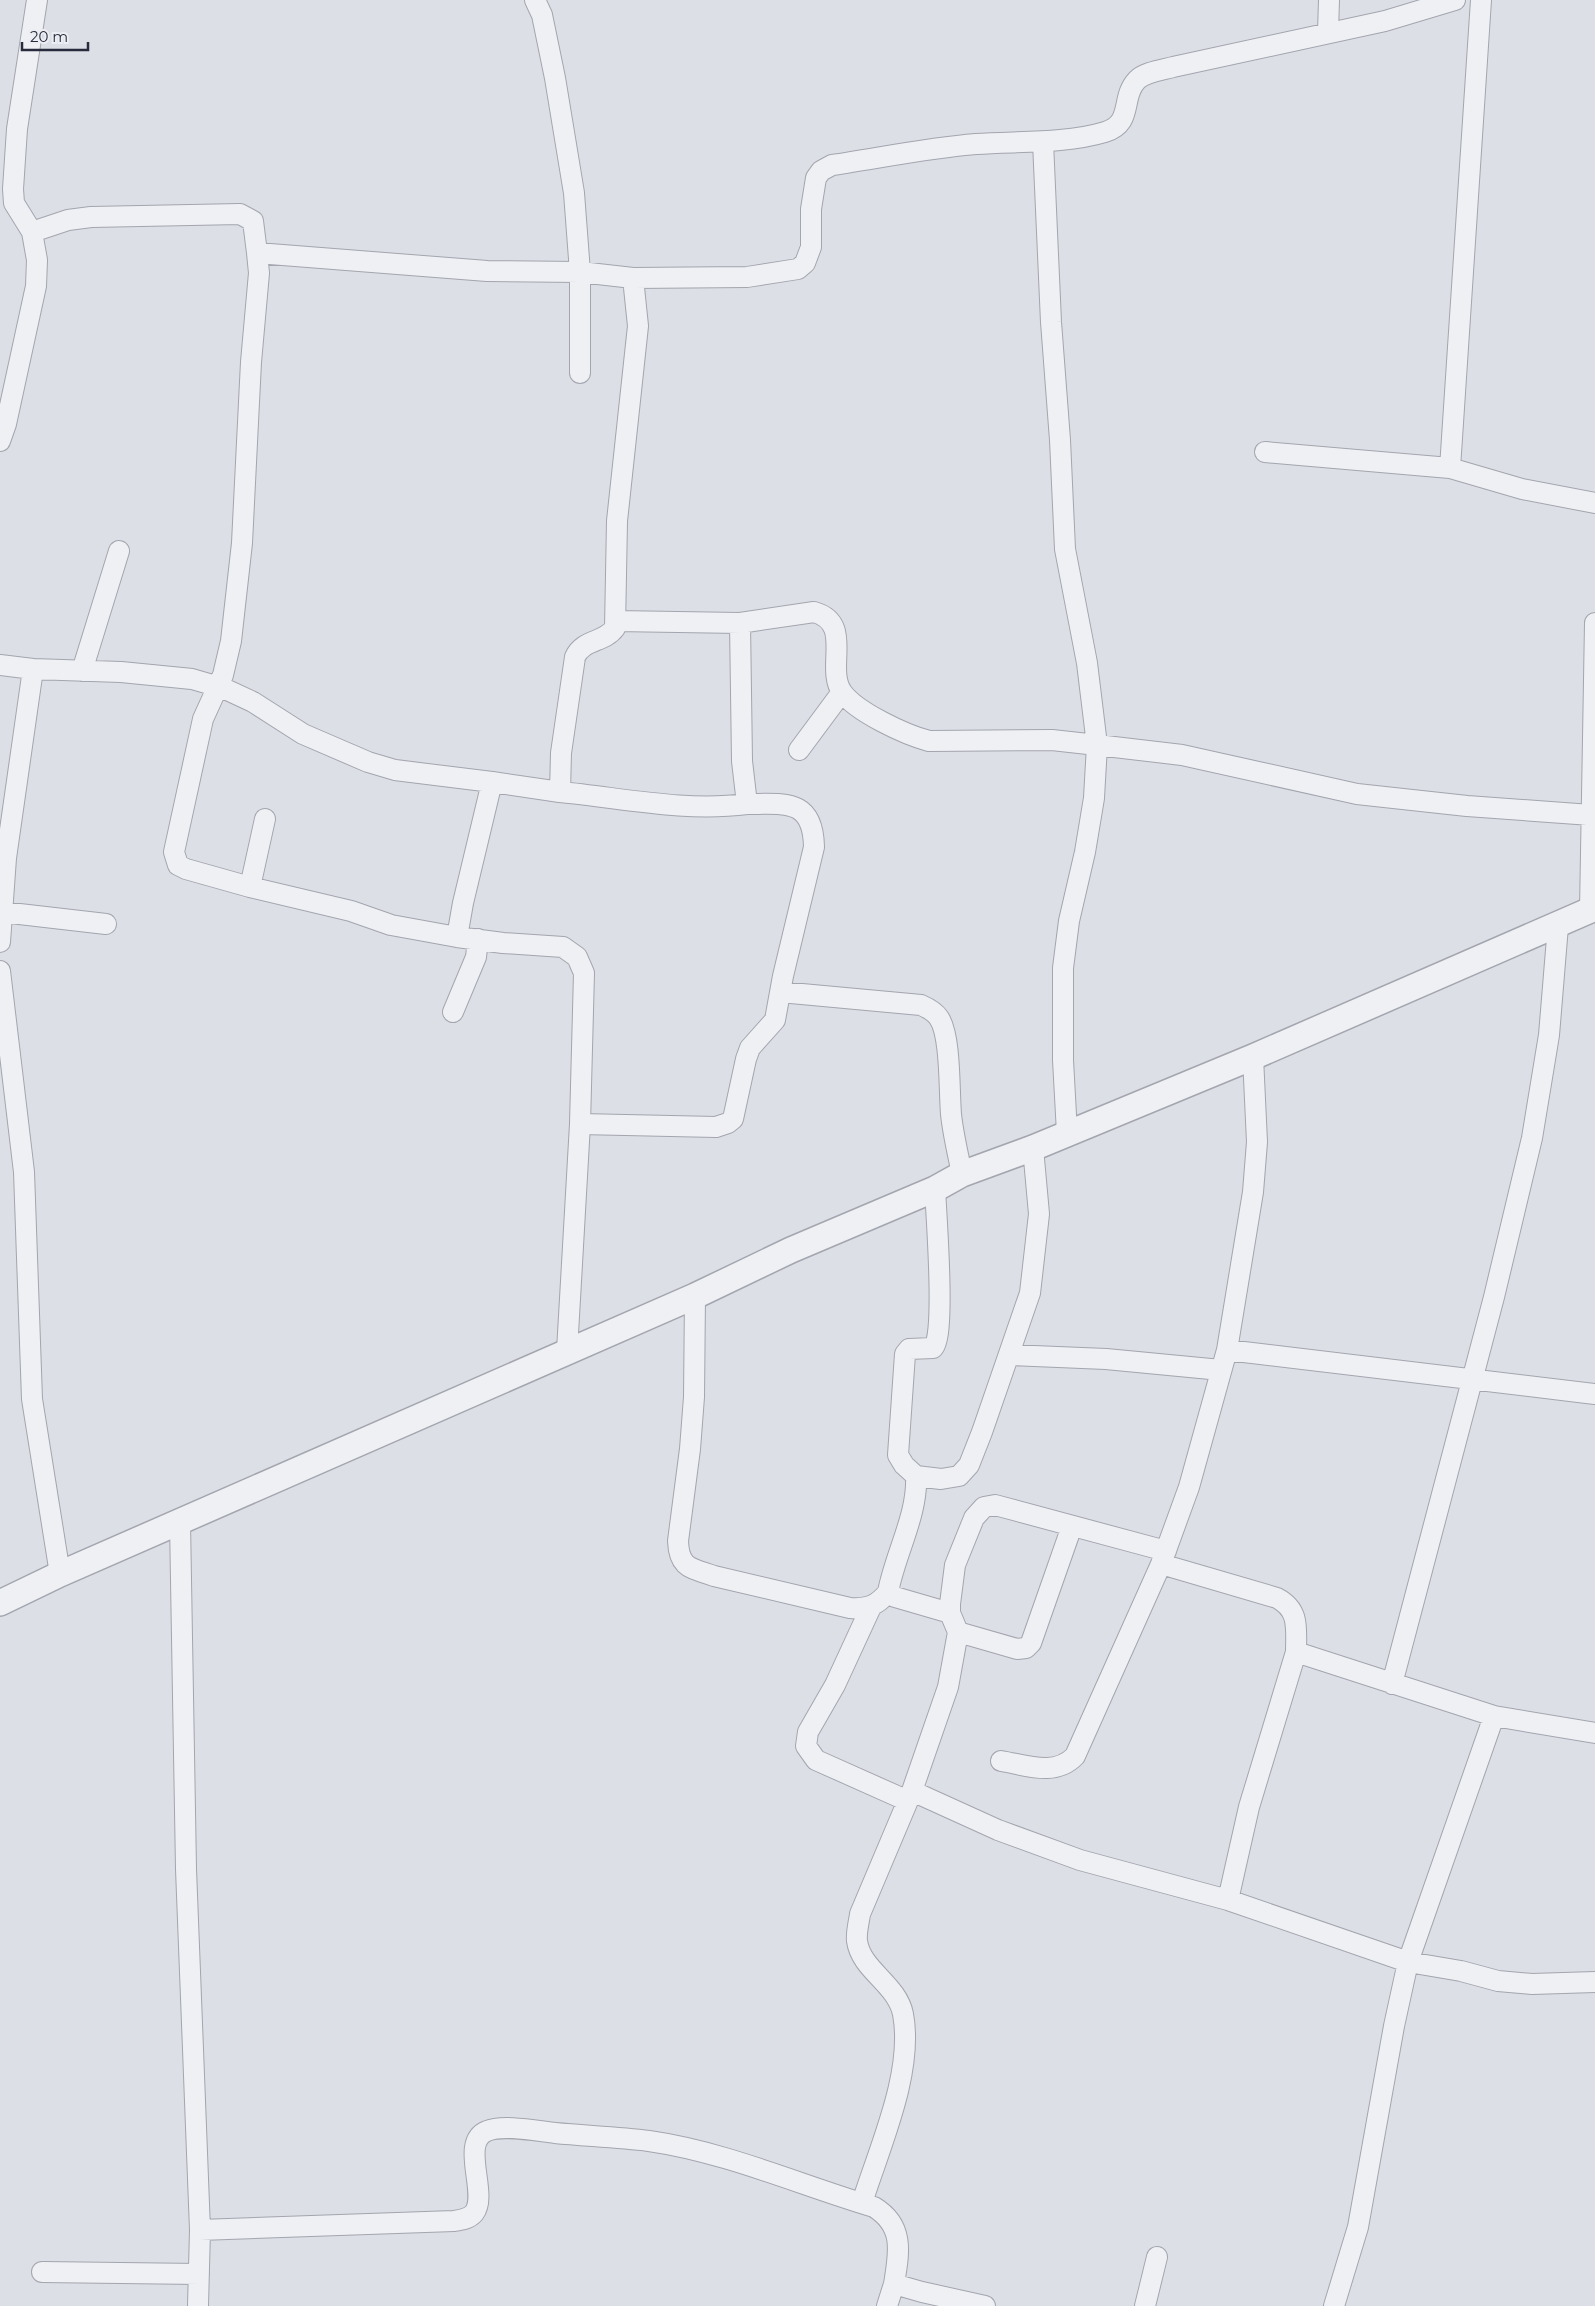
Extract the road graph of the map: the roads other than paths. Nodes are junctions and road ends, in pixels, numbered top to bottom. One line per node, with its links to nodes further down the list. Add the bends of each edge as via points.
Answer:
1 (37, 0): 8 (street, via 17,129 13,189 14,203)
2 (535, 0): 10 (street, via 542,15 571,174)
3 (1330, 0): 6 (street)
4 (1455, 0): 6 (street, via 1385,21)
5 (1481, 0): 15 (street)
6 (1328, 32): 7 (street, via 1145,76 1133,87 1124,118 1116,127)
7 (1043, 142): 11 (street, via 975,144 832,165 821,170 816,178 811,209 811,246 805,263 798,269 747,277); 26 (street, via 1065,549 1087,663)
8 (32, 232): 9 (street, via 68,220 91,217 240,214 253,221); 13 (street, via 38,260 36,286)
9 (258, 252): 10 (street, via 487,271); 24 (street, via 242,543 228,658)
10 (580, 272): 11 (street); 12 (street)
11 (633, 278): 18 (street, via 638,326 617,521)
12 (580, 373)
13 (0, 441)
14 (1265, 452): 15 (street)
15 (1450, 468): 16 (street, via 1522,489)
16 (1595, 503)
17 (119, 551): 23 (street)
18 (616, 621): 19 (street); 29 (street, via 610,635 583,646 575,657 561,753)
19 (740, 622): 25 (street, via 814,612 823,614 834,627 837,673); 30 (street, via 742,761)
20 (1595, 623): 31 (street)
21 (0, 665): 22 (street)
22 (33, 669): 23 (street); 35 (street, via 6,858)
23 (82, 671): 24 (street, via 192,679)
24 (216, 686): 28 (street, via 253,702 304,734 368,762 395,770); 33 (street, via 203,719 175,859 178,866 186,869)
25 (842, 692): 26 (street, via 878,719 929,741 1052,740); 27 (street)
26 (1097, 745): 31 (street, via 1182,755 1357,794); 46 (street, via 1094,798 1069,920 1063,968)
27 (799, 750)
28 (492, 782): 29 (street); 38 (street)
29 (560, 792): 30 (street, via 685,807)
30 (747, 804): 42 (street, via 789,804 798,808 810,822 814,834 814,847)
31 (1591, 815): 34 (street)
32 (265, 819): 33 (street)
33 (250, 887): 38 (street, via 391,924)
34 (1592, 910): 37 (street)
35 (2, 912): 36 (street); 40 (street)
36 (106, 924)
37 (1558, 926): 44 (street); 55 (street, via 1549,1035 1532,1138)
38 (457, 936): 39 (street)
39 (478, 940): 43 (street, via 476,958); 45 (street, via 563,947 581,964 584,973)
40 (0, 942)
41 (0, 971): 61 (street, via 24,1172 32,1399)
42 (780, 992): 45 (street, via 775,1020 750,1048 734,1114 728,1123 716,1127); 48 (street, via 921,1005 940,1019 945,1037 951,1115)
43 (453, 1012)
44 (1253, 1057): 46 (street); 51 (street, via 1257,1142 1253,1192)
45 (580, 1124): 52 (street)
46 (1067, 1133): 47 (street)
47 (1033, 1148): 48 (street); 53 (street, via 1039,1214 1036,1257 1030,1293)
48 (962, 1174): 49 (street)
49 (935, 1188): 50 (street, via 791,1250); 57 (street, via 940,1298 938,1340 933,1348 909,1349 905,1354 898,1455)
50 (695, 1296): 52 (street); 64 (street, via 694,1397 678,1541 683,1563 714,1576 850,1608)
51 (1227, 1350): 54 (street); 55 (street)
52 (568, 1351): 58 (street)
53 (1010, 1355): 54 (street, via 1106,1359); 57 (street, via 965,1471 959,1476 941,1479)
54 (1222, 1370): 60 (street, via 1189,1487)
55 (1472, 1379): 56 (street); 68 (street)
56 (1595, 1394)
57 (916, 1476): 62 (street, via 914,1500)
58 (180, 1522): 61 (street); 77 (street, via 186,1868)
59 (1072, 1526): 60 (street); 65 (street, via 995,1505 984,1507 974,1518 955,1565); 66 (street, via 1028,1646 1017,1649)
60 (1164, 1557): 67 (street, via 1286,1603 1295,1620); 71 (street, via 1075,1756 1068,1764 1050,1768)
61 (60, 1574): 63 (street)
62 (888, 1592): 64 (street); 65 (street)
63 (0, 1603)
64 (871, 1607): 72 (street, via 808,1732 806,1746 816,1760)
65 (950, 1613): 66 (street)
66 (958, 1632): 72 (street, via 948,1688)
67 (1296, 1652): 68 (street); 73 (street, via 1249,1807)
68 (1392, 1684): 69 (street)
69 (1494, 1716): 70 (street); 74 (street)
70 (1595, 1732)
71 (1001, 1761)
72 (910, 1796): 73 (street, via 1080,1860); 76 (street, via 860,1914 857,1932 860,1950 898,2001 904,2042 894,2101)
73 (1228, 1900): 74 (street)
74 (1408, 1962): 75 (street, via 1498,1981 1532,1984); 86 (street, via 1358,2227)
75 (1595, 1982)
76 (862, 2203): 77 (street, via 718,2157 650,2141 500,2129 487,2131 477,2143 474,2158 478,2200 475,2212 467,2218 454,2222); 81 (street, via 886,2214 894,2226 898,2258)
77 (200, 2230): 80 (street)
78 (1157, 2257): 85 (street)
79 (42, 2272): 80 (street)
80 (199, 2274): 82 (street)
81 (894, 2284): 83 (street); 84 (street)
82 (198, 2306)
83 (887, 2306)
84 (985, 2306)
85 (1145, 2306)
86 (1334, 2306)

